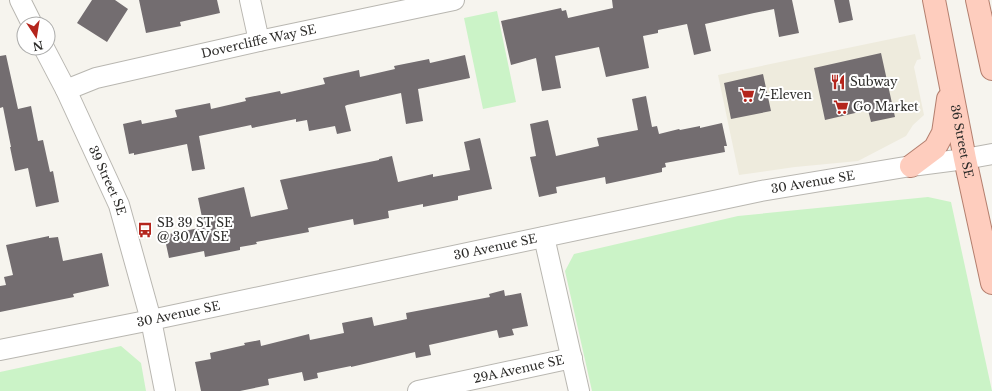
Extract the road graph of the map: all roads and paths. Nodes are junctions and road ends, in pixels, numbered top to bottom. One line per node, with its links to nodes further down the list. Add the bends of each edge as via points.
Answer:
1 (20, 0): 6 (street)
2 (250, 0): 7 (street)
3 (454, 0): 7 (street, Dovercliffe Way SE)
4 (934, 0): 10 (main road, 36 Street SE)
5 (977, 0): 9 (main road)
6 (28, 16)
7 (259, 41): 11 (street, Dovercliffe Way SE, via 96,78)
8 (48, 56): 11 (street, 39 Street SE)
9 (992, 69)
10 (950, 84): 13 (main road, 36 Street SE); 14 (main road, via 943,133 935,148)
11 (66, 90): 17 (street, 39 Street SE, via 118,205)
12 (992, 154): 13 (street, 30 Avenue SE)
13 (965, 160): 14 (street, 30 Avenue SE); 16 (main road, 36 Street SE)
14 (911, 166): 15 (street, 30 Avenue SE, via 761,190)
15 (544, 237): 17 (street, 30 Avenue SE); 19 (street)
16 (992, 283)
17 (151, 320): 18 (street, 30 Avenue SE); 20 (street, 39 Street SE)
18 (0, 350)
19 (572, 358): 21 (street, 29A Avenue SE); 22 (street)
20 (165, 391)
21 (418, 391)
22 (579, 391)

